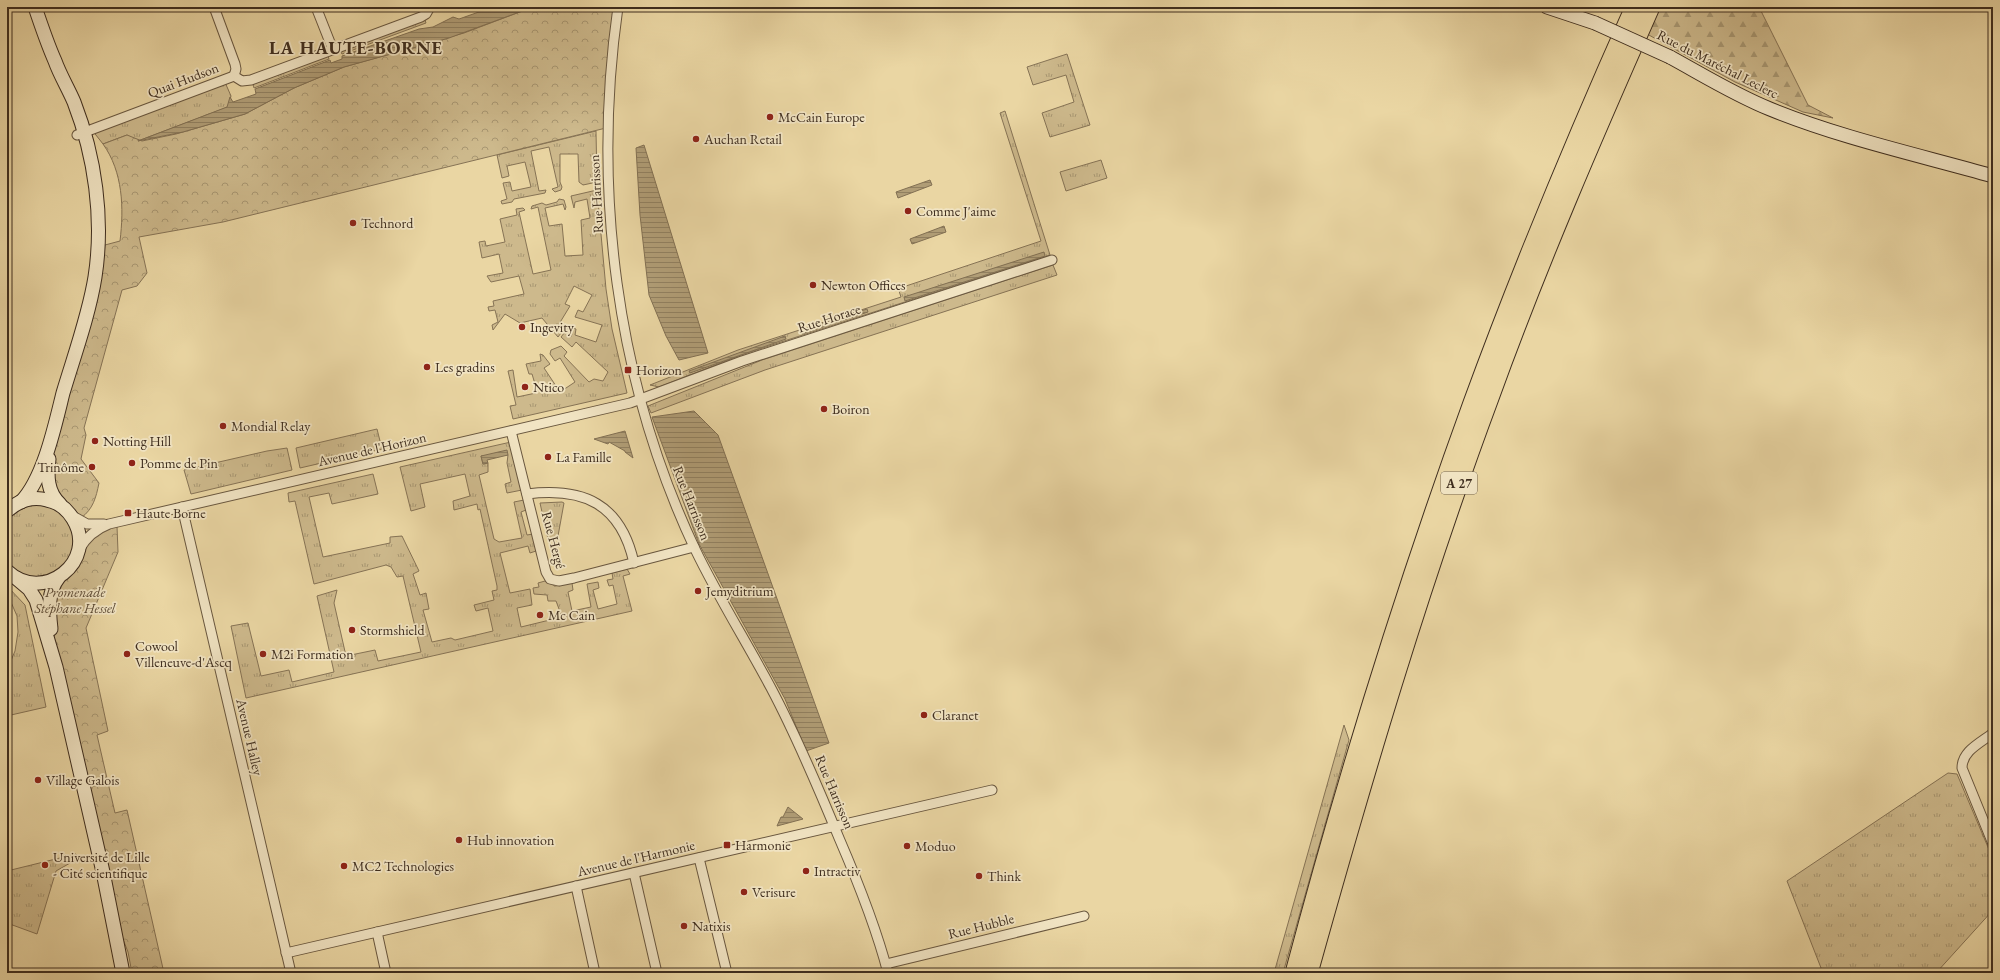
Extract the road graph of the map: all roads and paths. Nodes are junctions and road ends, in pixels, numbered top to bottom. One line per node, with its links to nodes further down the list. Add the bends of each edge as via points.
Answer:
1 (35, 7): 11 (main road, via 55,62 74,102)
2 (214, 7): 10 (street, via 235,64)
3 (316, 7): 9 (street)
4 (430, 7): 9 (street, Quai Hudson, via 421,17)
5 (618, 7): 14 (street, Rue Harrisson, via 609,102 610,209 620,306)
6 (1547, 7): 12 (main road, Rue du Maréchal Leclerc, bridge, via 1595,23 1670,57 1742,97 1781,113)
7 (1634, 7): 46 (highway, A 27, via 1527,256 1440,492 1377,684)
8 (1651, 7): 47 (highway, A 27, via 1560,216 1466,465 1398,667)
9 (333, 50): 10 (street, Quai Hudson, via 251,80 242,81)
10 (234, 76): 11 (street, Quai Hudson)
11 (81, 133): 15 (main road, via 95,187 98,239 95,276)
12 (1993, 176)
13 (1052, 260): 14 (street, Rue Horace, via 742,361)
14 (641, 400): 16 (street, Avenue de l'Horizon); 23 (street, Rue Harrisson, via 670,488)
15 (58, 414): 18 (main road, via 36,481); 20 (main road, via 48,466 48,480 53,497)
16 (511, 431): 17 (street, Rue Hergé); 19 (street, Avenue de l'Horizon)
17 (527, 494): 25 (street, Rue Hergé, via 566,493 597,504 620,525); 25 (street, Rue Hergé, via 546,572 550,579 559,581)
18 (21, 502): 20 (main road, via 35,498 45,499); 21 (main road)
19 (182, 507): 22 (street, Avenue de l'Horizon); 38 (street, Avenue Halley)
20 (66, 510): 22 (street, Avenue de l'Horizon, via 87,524); 24 (main road, via 77,526)
21 (7, 511)
22 (109, 524): 24 (street, Avenue de l'Horizon, via 90,535)
23 (694, 547): 25 (street, Rue Hergé); 31 (street, Rue Harrisson, via 776,698 811,769)
24 (77, 554): 27 (main road, via 70,567)
25 (634, 563)
26 (11, 574): 27 (main road, via 38,583); 28 (main road, via 30,589 36,600)
27 (59, 577): 28 (main road, via 52,589 49,608)
28 (56, 667): 40 (main road, via 103,872)
29 (1993, 733): 32 (street, via 1967,754 1962,764 1963,775)
30 (992, 790): 31 (street, Avenue de l'Harmonie)
31 (835, 827): 33 (street, Avenue de l'Harmonie); 39 (street, Rue Harrisson, via 856,878)
32 (1993, 844)
33 (699, 858): 34 (street, Avenue de l'Harmonie); 45 (street)
34 (634, 873): 35 (street, Avenue de l'Harmonie); 44 (street)
35 (576, 886): 37 (street, Avenue de l'Harmonie); 43 (street)
36 (1084, 916): 39 (street, Rue Hubble)
37 (377, 932): 38 (street, Avenue de l'Harmonie); 42 (street)
38 (286, 953): 41 (street, Avenue Halley)
39 (887, 968)
40 (123, 973)
41 (291, 973)
42 (386, 973)
43 (595, 973)
44 (657, 973)
45 (726, 973)
46 (1294, 973)
47 (1309, 973)

